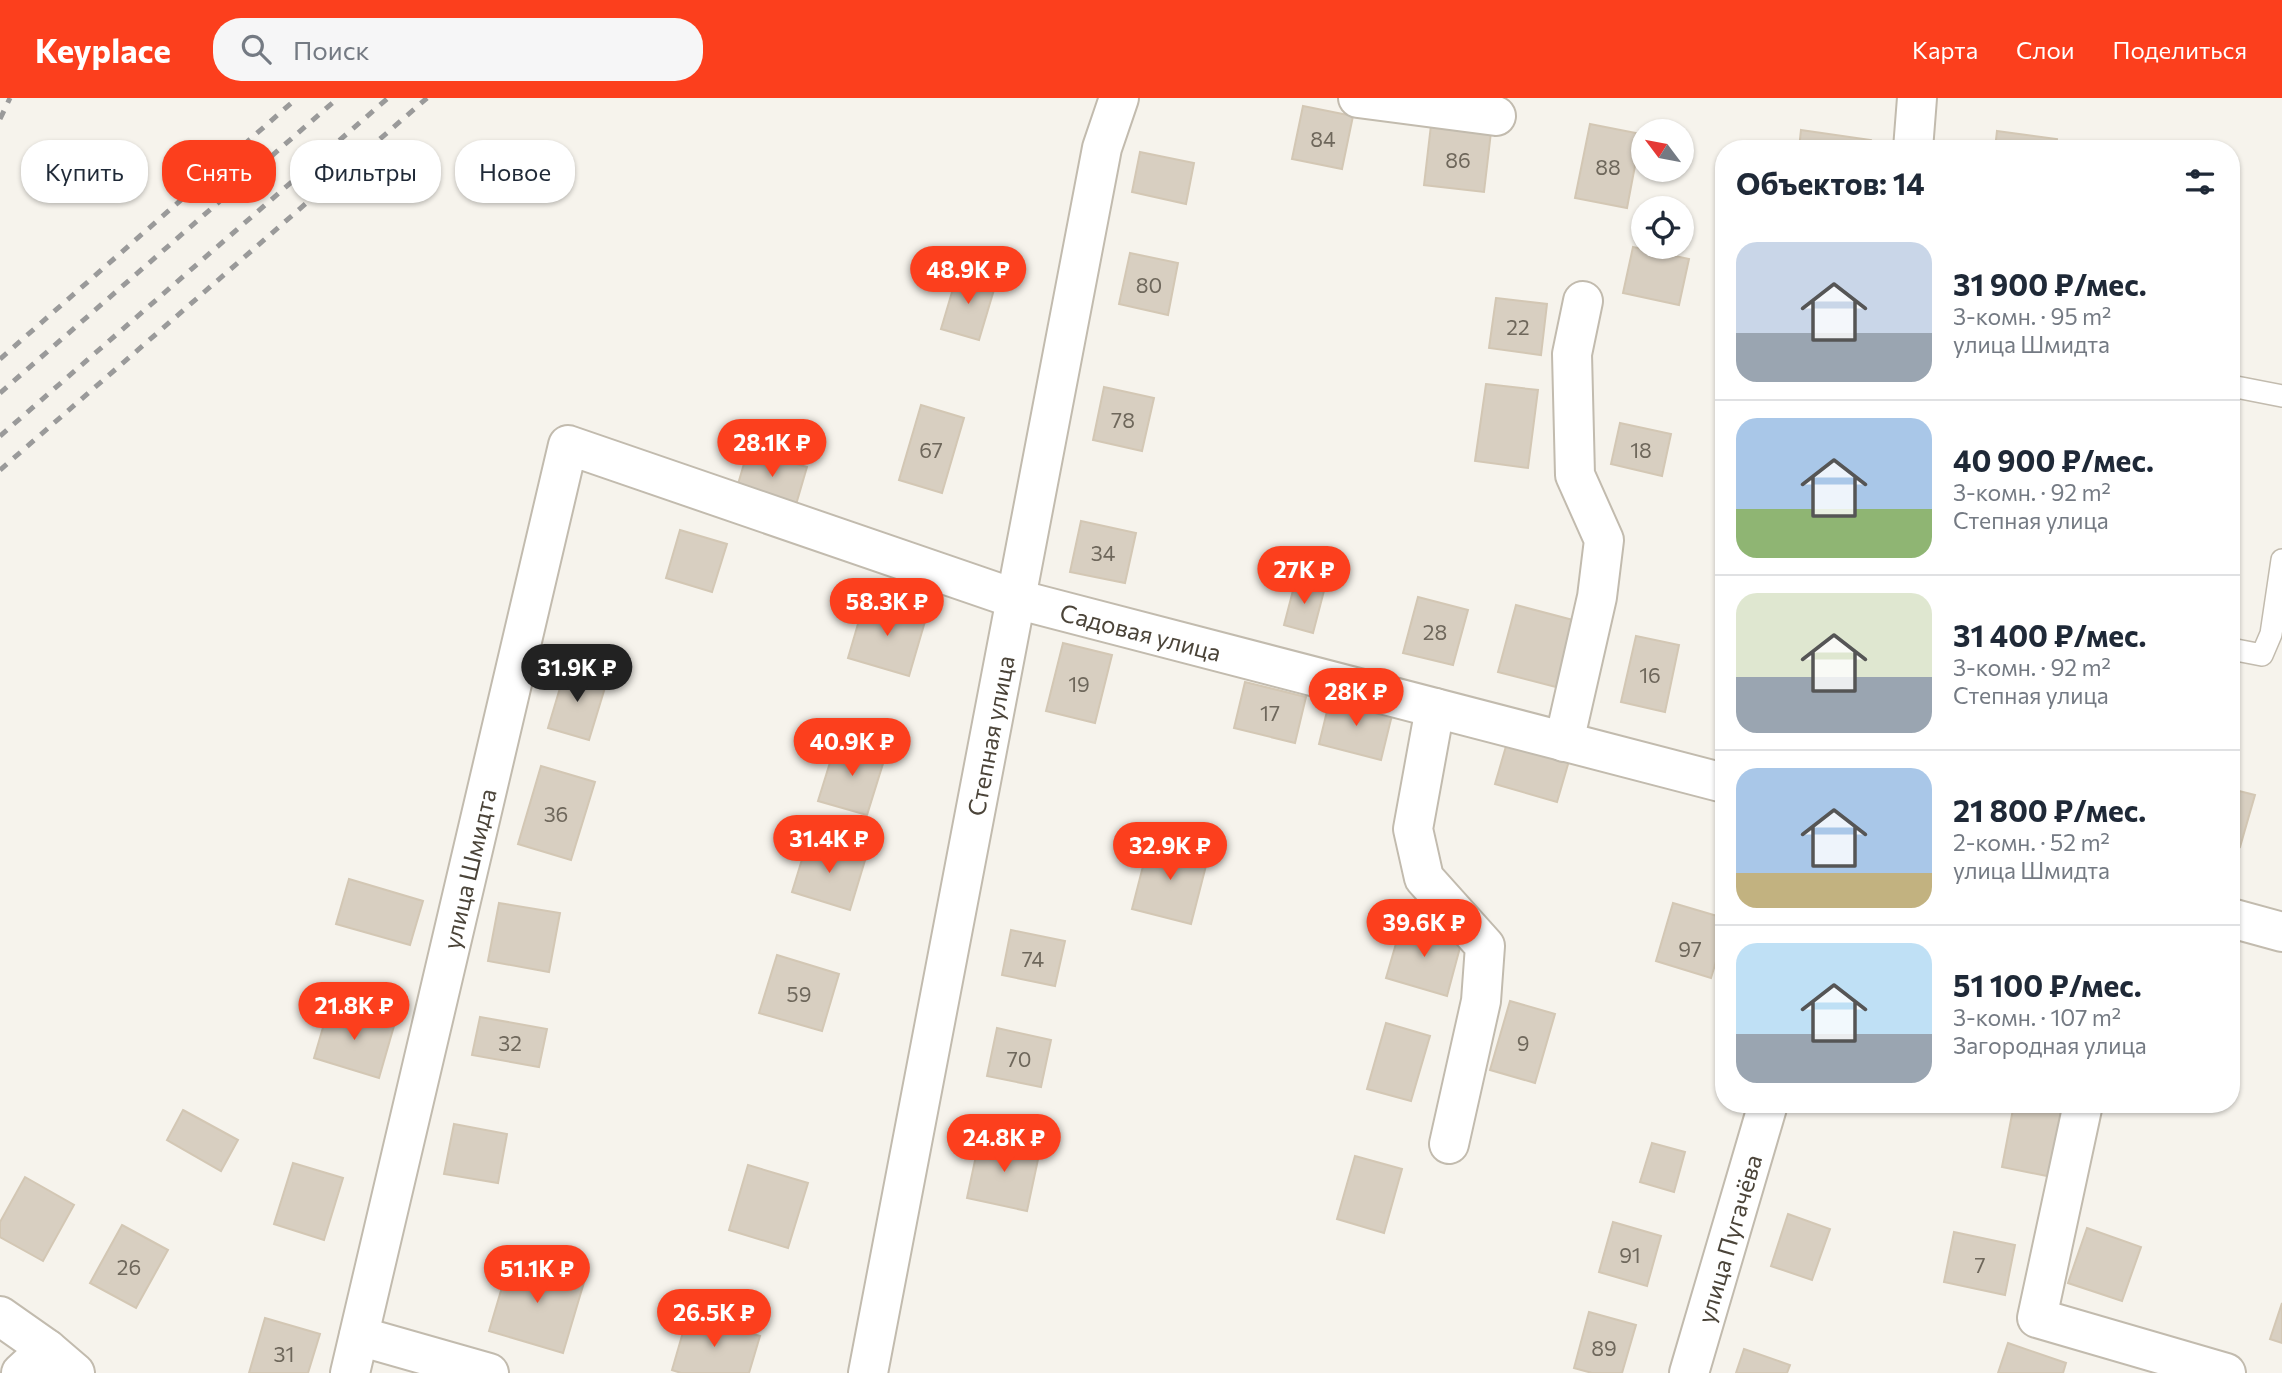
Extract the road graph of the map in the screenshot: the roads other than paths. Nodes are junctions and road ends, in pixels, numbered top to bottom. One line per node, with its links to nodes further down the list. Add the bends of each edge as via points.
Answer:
1 (1119, 98): 11 (street, Степная улица, via 1102,148)
2 (1358, 98): 4 (street)
3 (1917, 98): 5 (street)
4 (1496, 116)
5 (1914, 140)
6 (1583, 301): 14 (street, via 1572,355 1574,475 1604,540 1597,597)
7 (2240, 388): 8 (lane)
8 (2282, 396)
9 (568, 445): 11 (street, Садовая улица); 22 (street, улица Шмидта)
10 (2282, 560): 12 (lane, via 2271,634 2262,655)
11 (1016, 599): 13 (street, Садовая улица); 26 (street, Степная улица)
12 (2240, 651)
13 (1434, 708): 14 (street, Садовая улица); 20 (street, via 1413,829 1424,878 1485,946 1481,1000)
14 (1564, 741): 15 (street, Садовая улица)
15 (1715, 781)
16 (2240, 920): 17 (street)
17 (2282, 932)
18 (1765, 1113): 27 (street, улица Пугачёва)
19 (2081, 1113): 28 (street, via 2037,1318)
20 (1449, 1144)
21 (0, 1316): 23 (street)
22 (359, 1336): 24 (street, улица Шмидта); 25 (street)
23 (48, 1365)
24 (350, 1373)
25 (489, 1373)
26 (868, 1373)
27 (1689, 1373)
28 (2226, 1373)

